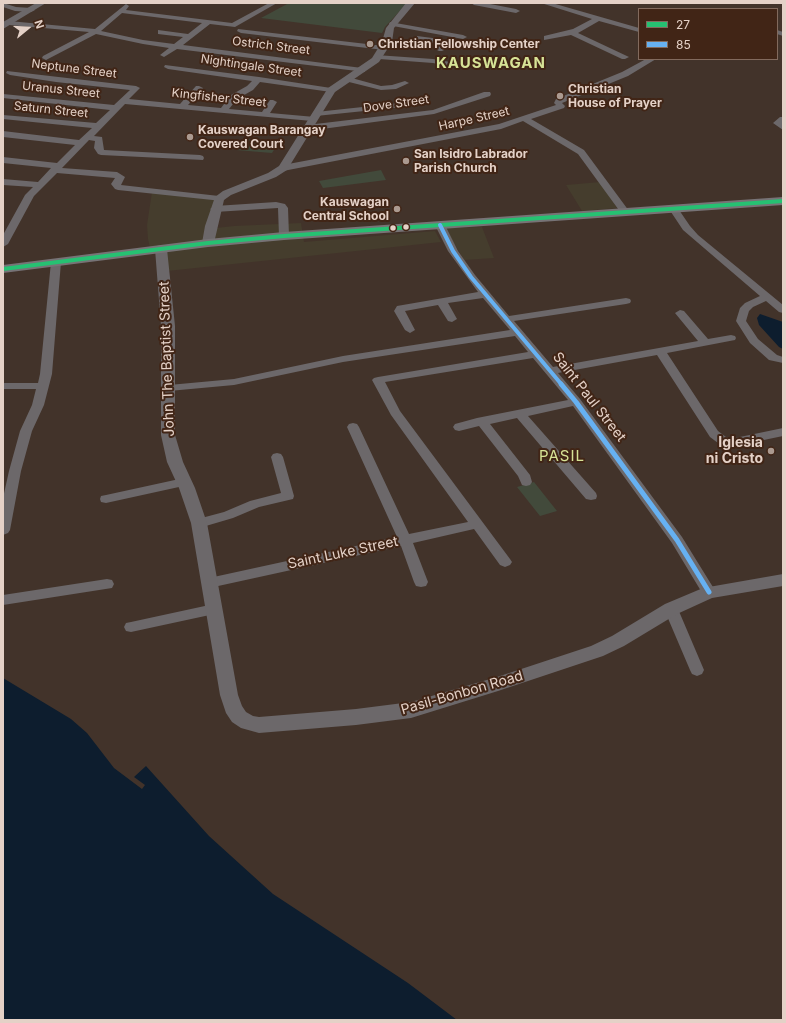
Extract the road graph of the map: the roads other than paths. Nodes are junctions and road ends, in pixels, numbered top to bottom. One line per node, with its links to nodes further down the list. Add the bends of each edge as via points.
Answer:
1 (262, 3): 5 (street)
2 (411, 3): 14 (street)
3 (474, 3): 10 (street)
4 (544, 3): 11 (street)
5 (273, 4): 12 (street, via 236,24)
6 (6, 5): 8 (street, via 16,9)
7 (128, 5): 9 (street)
8 (37, 6): 13 (street)
9 (120, 11): 12 (street); 17 (street)
10 (516, 11)
11 (599, 18): 15 (street); 19 (street)
12 (209, 22): 20 (street)
13 (6, 25): 17 (street, Ostrich Street)
14 (392, 30): 22 (street); 27 (street)
15 (638, 30)
16 (241, 31): 27 (street)
17 (96, 32): 23 (street); 26 (street, Ostrich Street)
18 (161, 32): 20 (street)
19 (571, 32): 24 (street); 31 (street)
20 (189, 36): 26 (street)
21 (411, 36): 28 (street, via 437,41 438,47)
22 (463, 37)
23 (85, 38): 25 (street); 32 (street)
24 (547, 38)
25 (114, 44)
26 (177, 46): 29 (street); 36 (street, Ostrich Street)
27 (384, 48): 30 (street)
28 (442, 49)
29 (164, 55)
30 (379, 57): 34 (street); 36 (street)
31 (625, 57)
32 (46, 58)
33 (650, 60): 55 (street, Harpe Street, via 625,74 559,101 561,106)
34 (447, 64)
35 (168, 67): 38 (street, Nightingale Street)
36 (362, 70): 39 (street)
37 (10, 73): 46 (street, Neptune Street, via 136,88)
38 (259, 78): 42 (street, Nightingale Street); 52 (street, via 250,88 234,97)
39 (348, 79): 40 (street, via 380,88); 42 (street)
40 (405, 83)
41 (199, 88): 50 (street)
42 (331, 90): 57 (street)
43 (149, 94): 47 (street)
44 (487, 94): 57 (street, Dove Street, via 434,112)
45 (3, 96): 51 (street, Uranus Street)
46 (123, 101): 47 (street, Kingfisher Street); 51 (street)
47 (140, 102): 50 (street, Kingfisher Street)
48 (273, 102): 53 (street)
49 (400, 105): 57 (street)
50 (182, 107): 52 (street, Kingfisher Street)
51 (116, 108): 58 (street)
52 (223, 110): 53 (street, Kingfisher Street)
53 (264, 115): 57 (street, Kingfisher Street)
54 (3, 117): 58 (street, Saturn Street)
55 (525, 119): 67 (street, Harpe Street, via 464,134); 73 (street, via 581,152)
56 (783, 119): 59 (street, via 777,123)
57 (312, 120): 67 (street)
58 (97, 126): 61 (street)
59 (783, 127)
60 (3, 134): 61 (street)
61 (84, 140): 63 (street); 64 (street, via 99,139 98,149 103,152)
62 (3, 143): 63 (street)
63 (74, 150): 66 (street)
64 (200, 158)
65 (3, 160): 66 (street)
66 (56, 168): 69 (street); 71 (street, via 119,175 116,186)
67 (283, 168): 71 (street, via 228,193)
68 (3, 182): 69 (street)
69 (39, 186): 77 (street, via 26,202)
70 (783, 201): 72 (main road)
71 (217, 204): 75 (street, via 282,206); 76 (street)
72 (674, 209): 73 (main road); 82 (street, via 695,237)
73 (624, 211): 74 (main road)
74 (440, 225): 75 (main road); 81 (street, Saint Paul Street, via 453,251)
75 (284, 236): 76 (main road)
76 (208, 243): 78 (main road)
77 (3, 244)
78 (161, 249): 79 (main road); 99 (street, John The Baptist Street, via 168,326)
79 (56, 262): 80 (main road); 98 (street, via 46,369)
80 (3, 269)
81 (486, 294): 84 (street); 88 (street, Saint Paul Street)
82 (767, 297): 85 (street); 95 (street, via 749,305 744,310 741,321 754,341 773,358)
83 (626, 301): 88 (street)
84 (442, 302): 87 (street); 89 (street, via 399,310)
85 (783, 310)
86 (680, 313): 92 (street)
87 (452, 319)
88 (508, 320): 90 (street, Saint Paul Street)
89 (410, 330)
90 (518, 332): 94 (street, Saint Paul Street); 99 (street, via 349,358 234,382)
91 (731, 338): 92 (street)
92 (706, 343): 93 (street)
93 (660, 351): 96 (street); 105 (street, via 714,434 722,440 735,442)
94 (537, 354): 96 (street, Saint Paul Street); 112 (street, via 378,380 394,412)
95 (783, 360)
96 (552, 371): 100 (street, Saint Paul Street)
97 (3, 386): 98 (street)
98 (42, 386): 113 (street, via 15,471)
99 (169, 388): 107 (street, John The Baptist Street, via 168,435 175,462)
100 (576, 402): 101 (street); 120 (street, Saint Paul Street, via 676,540)
101 (520, 414): 102 (street); 109 (street)
102 (482, 421): 104 (street); 108 (street, via 524,475)
103 (353, 427): 114 (street)
104 (459, 427)
105 (783, 432)
106 (277, 458): 111 (street, via 288,496)
107 (184, 482): 110 (street); 111 (street, John The Baptist Street, via 195,506)
108 (526, 482)
109 (591, 496)
110 (106, 499)
111 (199, 523): 118 (street, John The Baptist Street)
112 (478, 524): 114 (street, Saint Luke Street); 115 (street)
113 (3, 528)
114 (405, 539): 117 (street); 118 (street, Saint Luke Street)
115 (505, 562)
116 (783, 580): 120 (street, Pasil-Bonbon Road)
117 (421, 582)
118 (208, 583): 122 (street, Pasil-Bonbon Road)
119 (107, 584): 121 (street)
120 (709, 592): 123 (street, Pasil-Bonbon Road)
121 (3, 600)
122 (214, 609): 123 (street, Pasil-Bonbon Road, via 233,708 239,717 248,723 259,725 412,710 597,651); 124 (street)
123 (671, 609): 125 (street)
124 (131, 627)
125 (697, 670)

